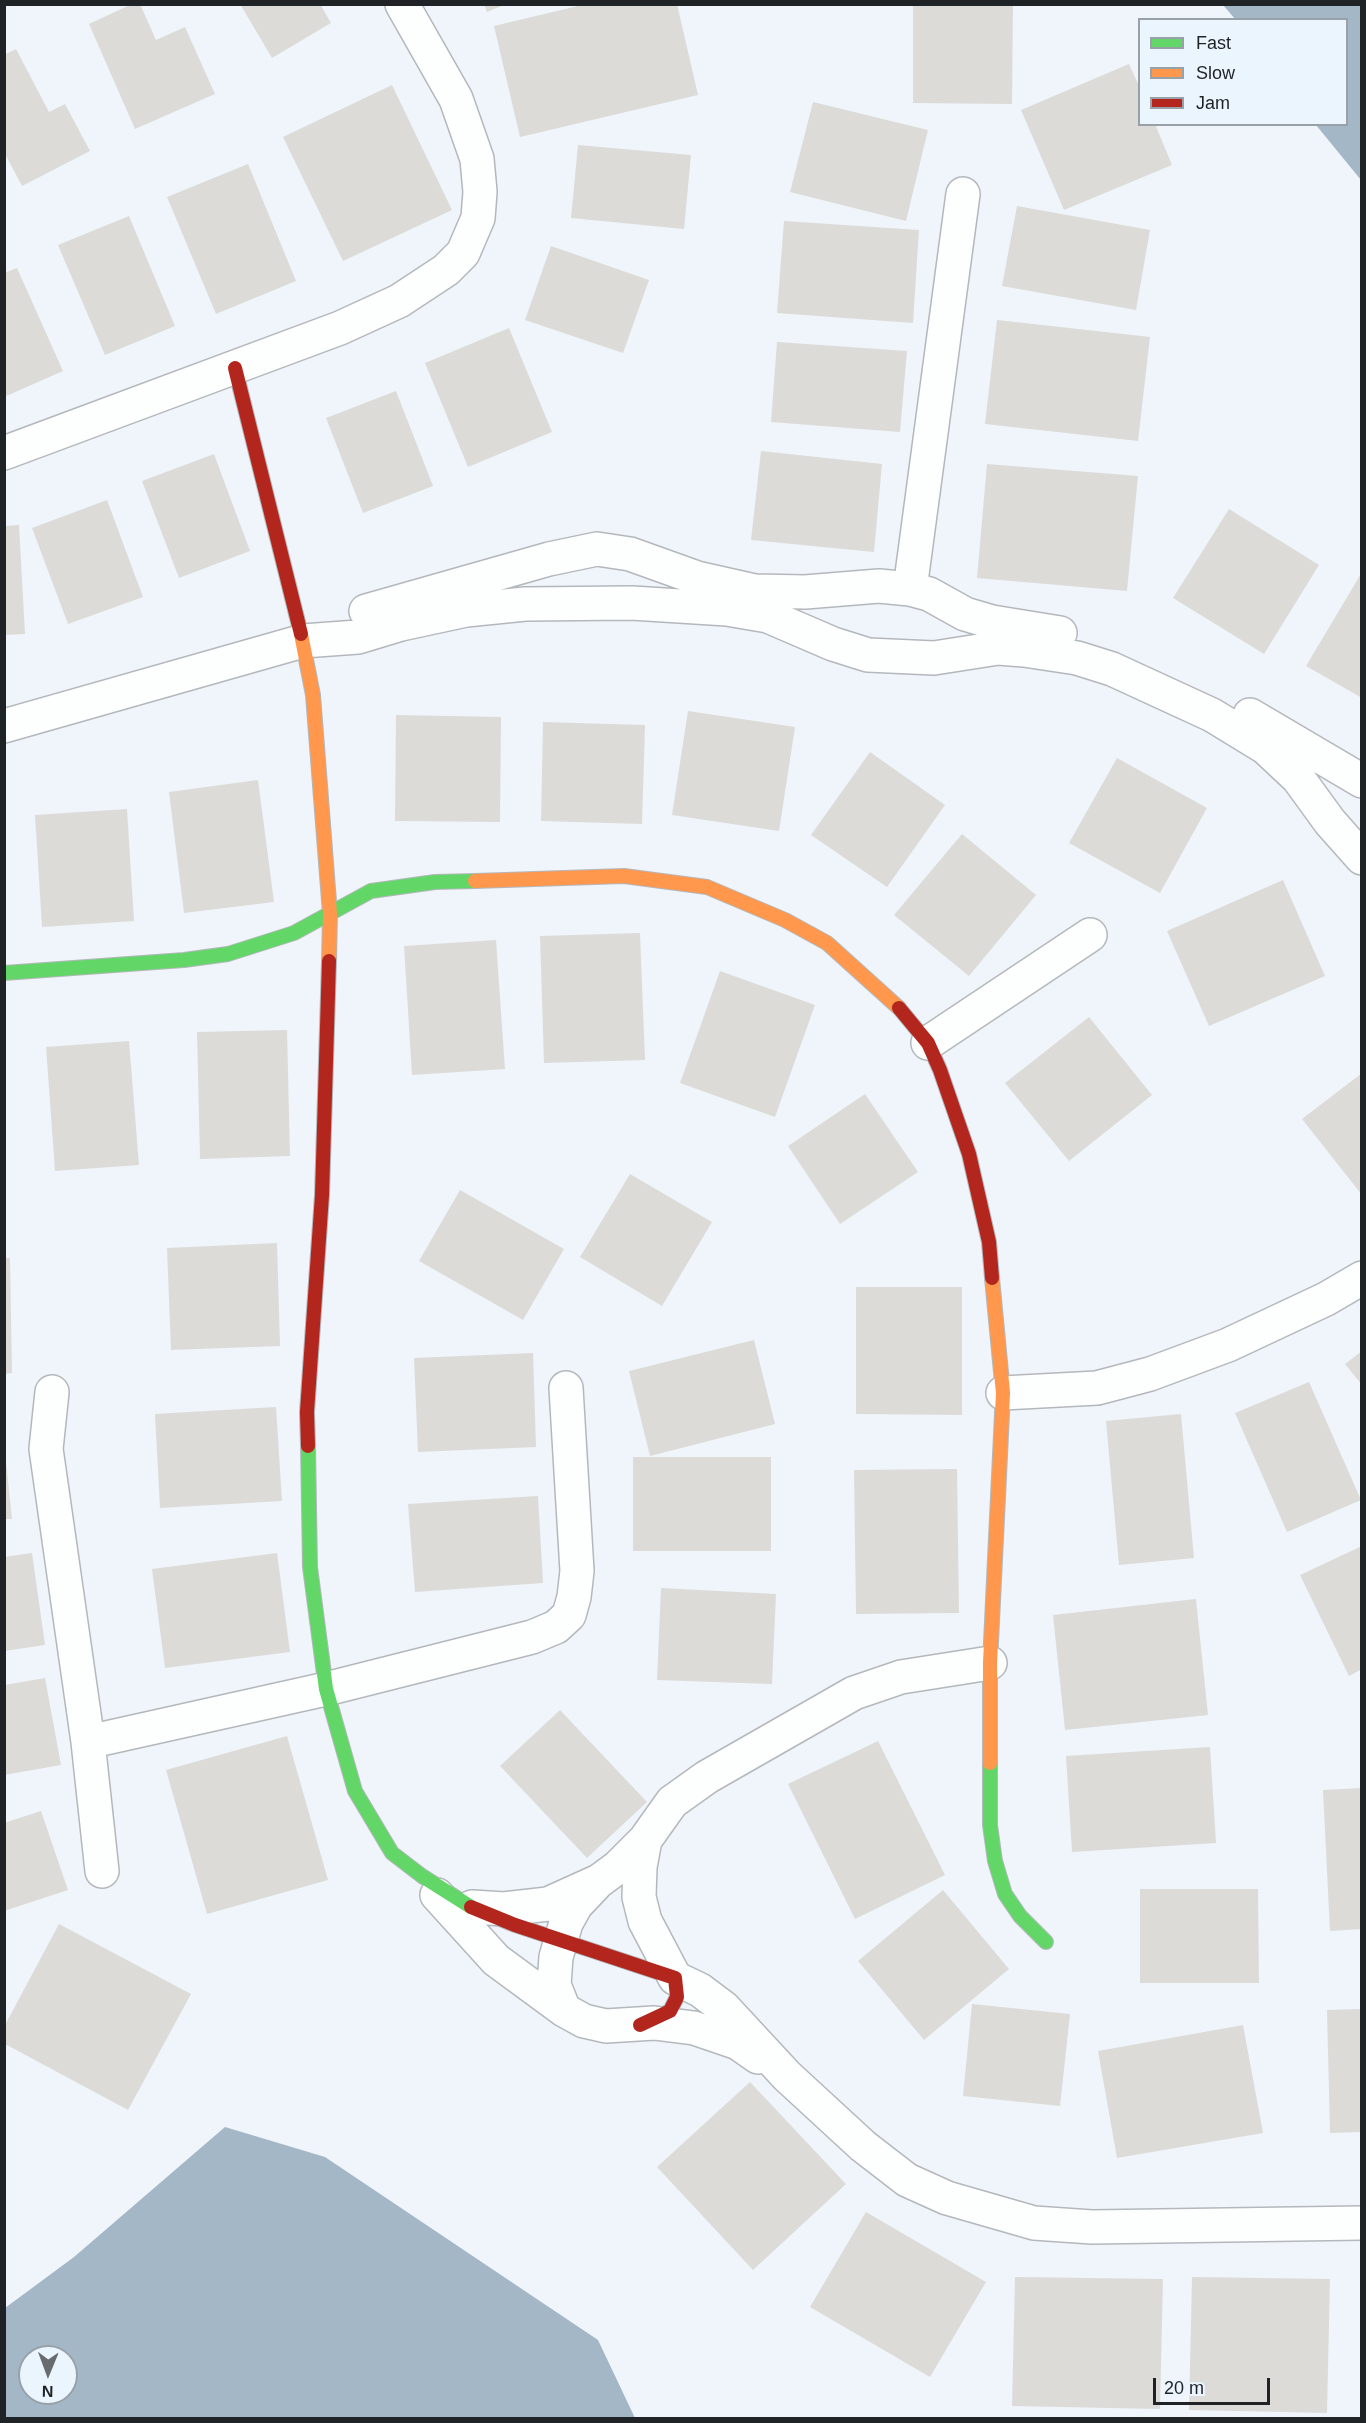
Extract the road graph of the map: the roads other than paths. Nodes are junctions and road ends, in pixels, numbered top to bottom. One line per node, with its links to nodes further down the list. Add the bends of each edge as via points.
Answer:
1 (402, 4): 3 (street, via 456,99 469,131 480,192 478,218 471,238 446,270 399,301)
2 (963, 194): 5 (street)
3 (234, 368): 4 (street); 6 (street)
4 (4, 453)
5 (910, 589): 6 (street, via 879,586 806,592 755,591 698,578 630,555 582,550 348,616); 9 (street, via 992,622 1087,639 1133,654 1223,699)
6 (303, 641): 7 (street, via 159,664); 8 (street); 10 (street, via 358,637 466,610 525,604 632,603 749,611 786,622 848,650 888,658 933,658 998,648 1077,658 1160,690 1249,736 1298,778); 11 (street, via 313,695)
7 (4, 706)
8 (4, 726)
9 (1362, 781)
10 (1362, 858)
11 (330, 914): 13 (street, via 294,933 228,954); 14 (street, via 371,891 435,882 624,876 707,887 785,920 827,943 881,990); 20 (street, via 322,1195 307,1412 310,1567)
12 (1090, 935): 14 (street)
13 (4, 973)
14 (928, 1043): 18 (street, via 969,1154 989,1242)
15 (1362, 1278): 18 (street, via 1228,1345 1150,1374 1097,1388)
16 (566, 1388): 20 (street, via 577,1571 569,1615 556,1627 532,1637)
17 (52, 1392): 21 (street, via 46,1449)
18 (1003, 1393): 19 (street)
19 (990, 1663): 22 (street, via 901,1677 854,1693 707,1777 672,1802); 28 (street, via 990,1825 995,1861 1005,1894)
20 (326, 1689): 21 (street); 24 (street, via 355,1791 392,1853)
21 (88, 1742): 23 (street)
22 (645, 1840): 25 (street); 29 (street, via 639,1897 645,1922)
23 (102, 1871)
24 (422, 1876): 26 (street); 30 (street, via 496,1960)
25 (599, 1881): 26 (street, via 548,1904 528,1908); 27 (street, via 576,1905)
26 (472, 1907): 27 (street)
27 (561, 1940): 29 (street); 30 (street, via 555,1957 554,1985)
28 (1046, 1942)
29 (675, 1978): 31 (street, via 677,1997 670,2011); 32 (street, via 724,2008)
30 (564, 2010): 31 (street, via 584,2021 606,2026)
31 (640, 2025): 32 (street, via 675,2024 716,2034 738,2043)
32 (787, 2076): 33 (street, via 863,2146 907,2180 947,2199 1034,2223 1092,2227)
33 (1362, 2223)

